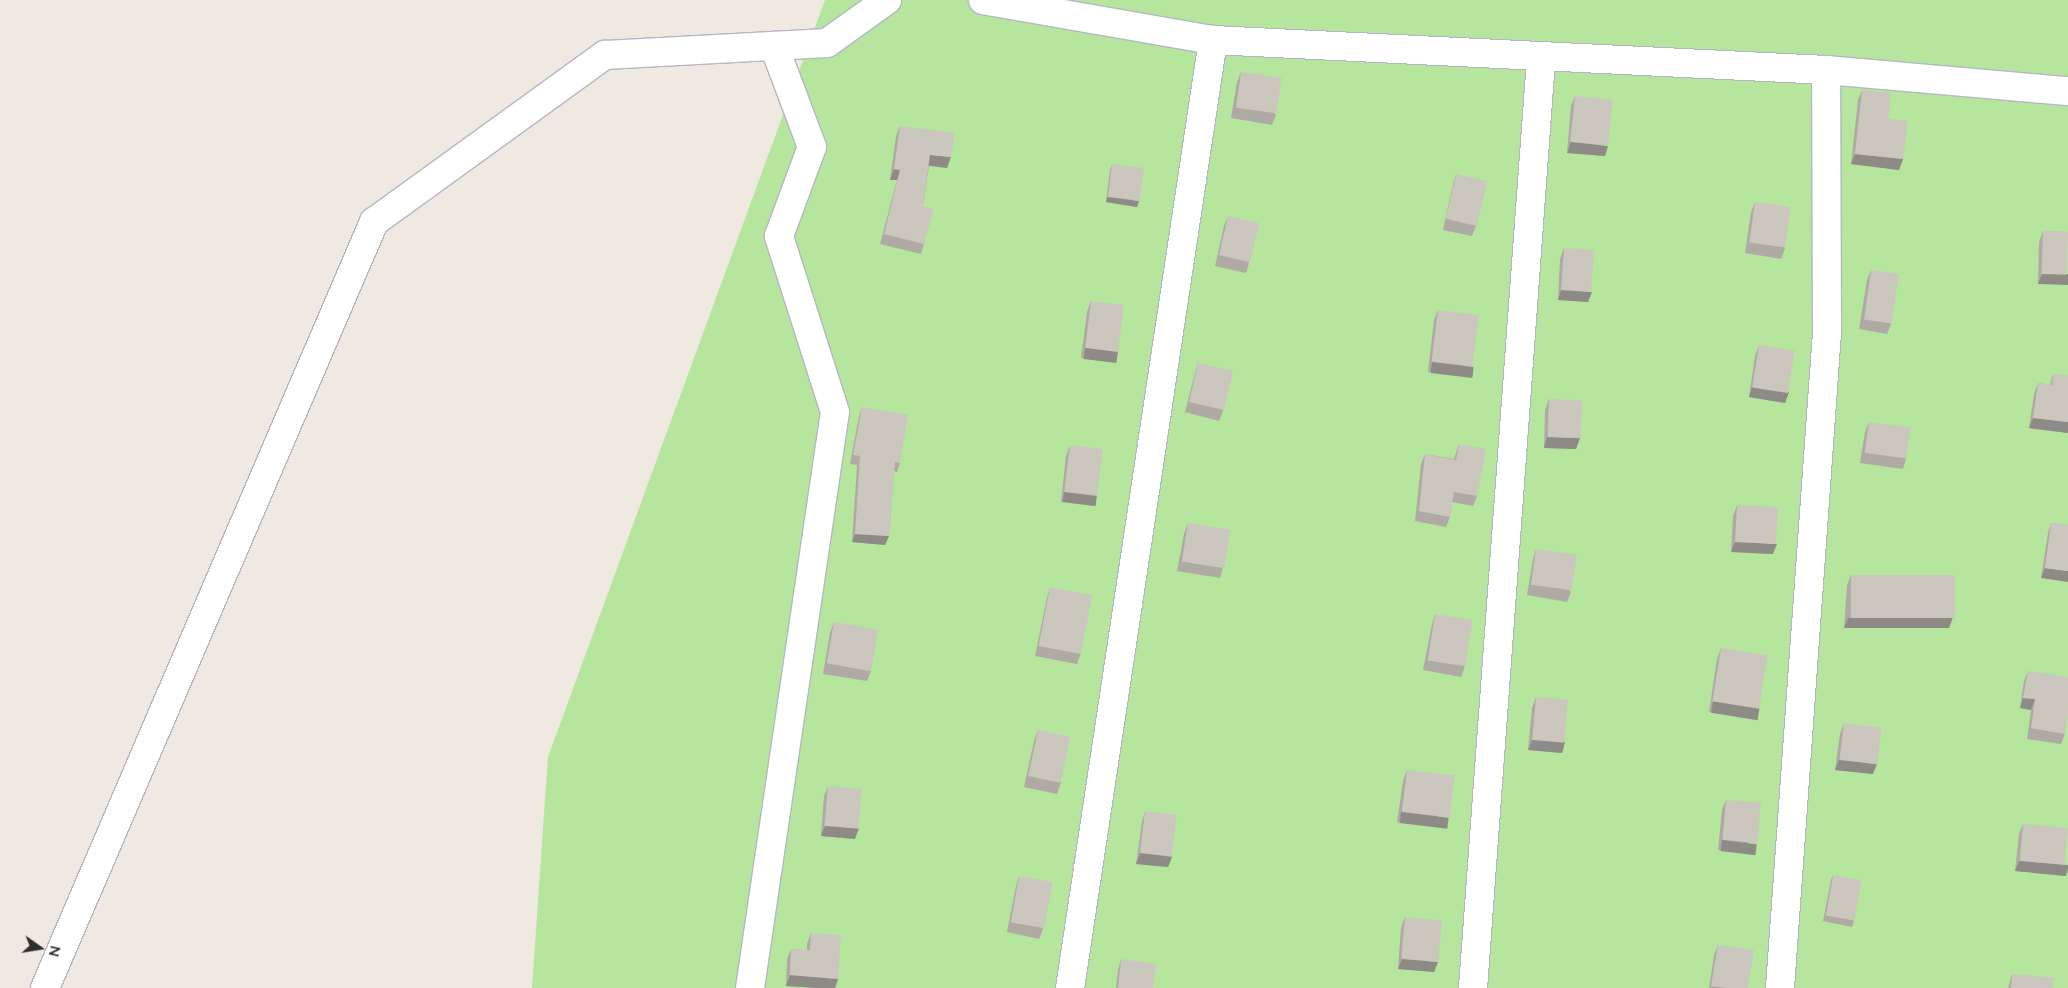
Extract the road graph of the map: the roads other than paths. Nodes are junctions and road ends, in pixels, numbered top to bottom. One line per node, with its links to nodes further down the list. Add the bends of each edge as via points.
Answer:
1 (887, 0): 4 (street, via 827,43)
2 (983, 0): 3 (street)
3 (1213, 40): 5 (street); 10 (street)
4 (774, 46): 8 (street, via 605,54 374,222); 9 (street, via 812,147 779,236 835,412)
5 (1542, 60): 6 (street); 11 (street)
6 (1826, 70): 7 (street); 12 (street, via 1827,332)
7 (2068, 91)
8 (45, 988)
9 (750, 988)
10 (1070, 988)
11 (1473, 988)
12 (1780, 988)

